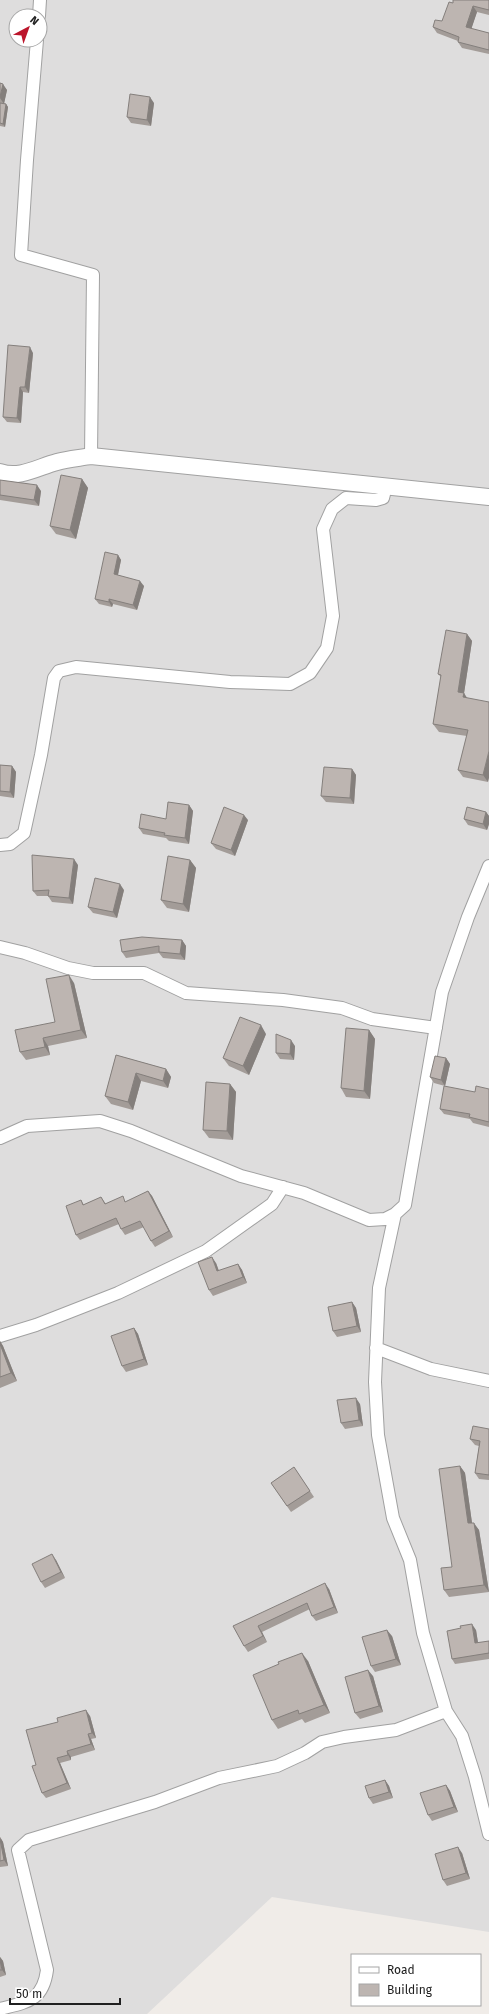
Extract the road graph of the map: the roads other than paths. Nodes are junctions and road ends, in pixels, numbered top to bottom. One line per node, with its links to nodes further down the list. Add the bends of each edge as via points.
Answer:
1 (36, 48): 2 (street, via 26,160 21,255 93,275)
2 (91, 456): 3 (street, via 58,462 20,475); 4 (street)
3 (0, 472)
4 (386, 486): 5 (street); 6 (street, via 383,498 346,498 332,509 323,529 333,616 327,648 310,673 290,684 230,682 76,666 59,671 54,678 43,748 24,833 10,844)
5 (489, 497)
6 (0, 845)
7 (489, 866): 9 (street, via 442,992)
8 (0, 947): 9 (street, via 93,973 144,973 186,992 342,1008 372,1019)
9 (436, 1028): 12 (street, via 405,1204)
10 (0, 1138): 11 (street, via 27,1126 100,1121 131,1130 241,1176)
11 (283, 1187): 12 (street, via 369,1220 385,1220); 13 (street, via 272,1204 206,1251 118,1293)
12 (395, 1214): 14 (street, via 379,1288)
13 (0, 1336)
14 (376, 1348): 15 (street, via 431,1369); 16 (street, via 374,1382 378,1436 392,1518 410,1560 423,1633)
15 (489, 1380)
16 (446, 1711): 17 (street, via 462,1736); 18 (street, via 396,1730 322,1742 276,1766 219,1778 155,1802 29,1840 18,1850 47,1970 45,1984 38,1996)
17 (489, 1834)
18 (0, 2009)

